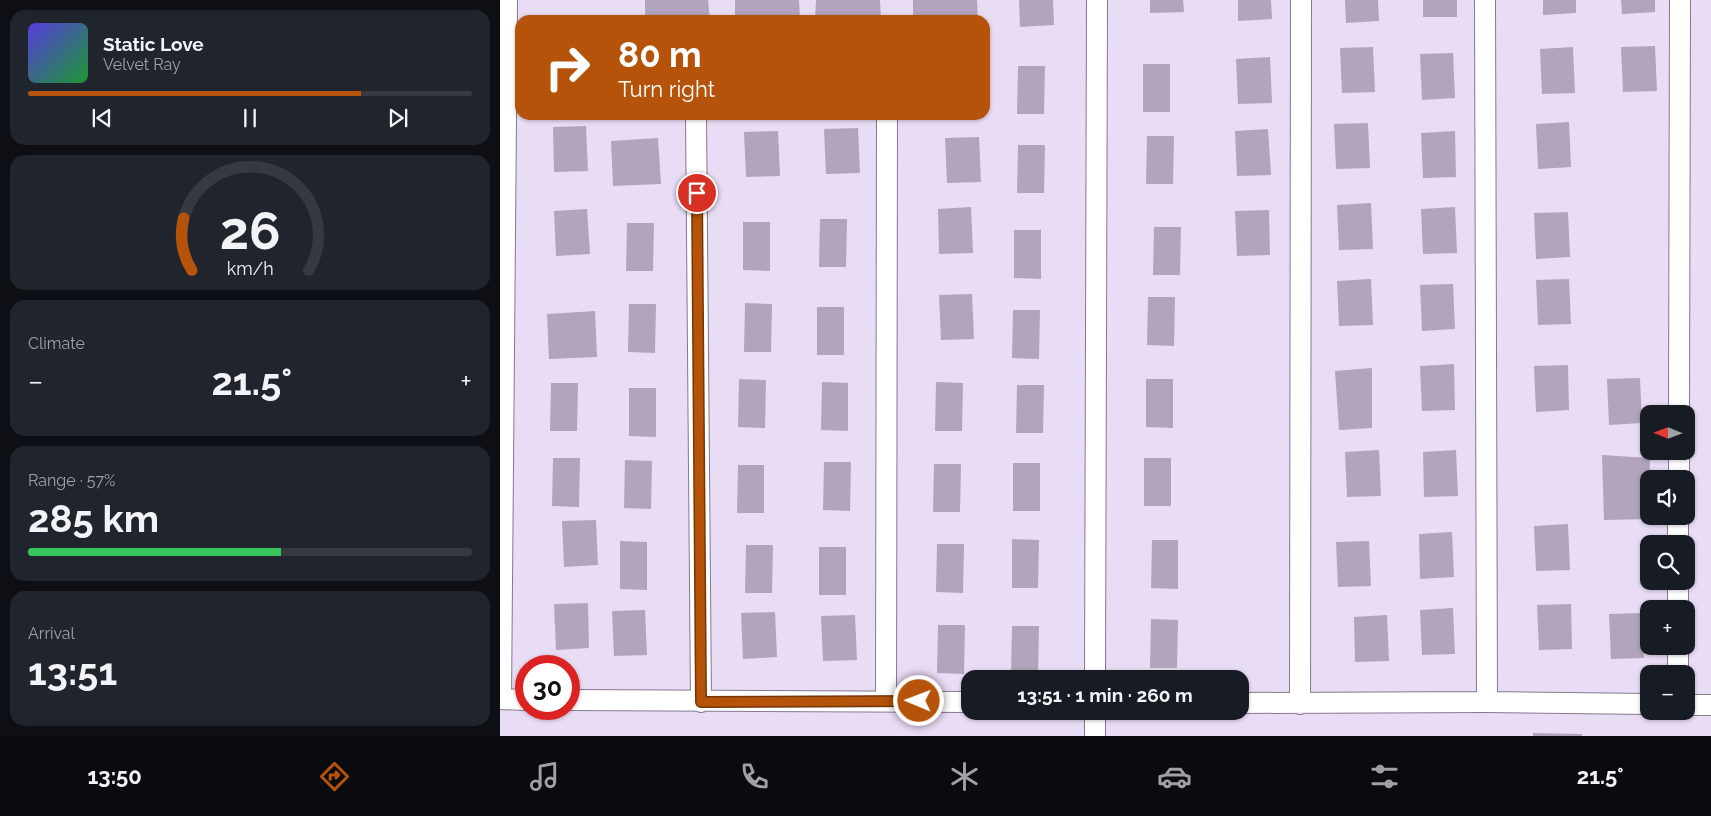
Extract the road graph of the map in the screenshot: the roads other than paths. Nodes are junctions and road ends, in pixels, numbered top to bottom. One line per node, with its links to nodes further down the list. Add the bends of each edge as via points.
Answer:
1 (507, 0): 10 (street)
2 (1301, 0): 18 (street)
3 (1485, 0): 16 (street)
4 (1680, 0): 8 (street)
5 (1095, 2): 9 (street)
6 (696, 120): 14 (street)
7 (887, 120): 13 (street)
8 (1679, 405)
9 (1095, 670)
10 (501, 699): 11 (street)
11 (515, 700)
12 (580, 700): 14 (street)
13 (886, 701): 14 (street); 15 (street)
14 (701, 702)
15 (961, 702)
16 (1487, 702): 18 (street); 19 (street)
17 (1249, 703): 18 (street)
18 (1300, 704)
19 (1640, 704)
20 (1695, 704): 21 (street)
21 (1711, 705)
22 (1095, 720): 23 (street)
23 (1094, 736)

